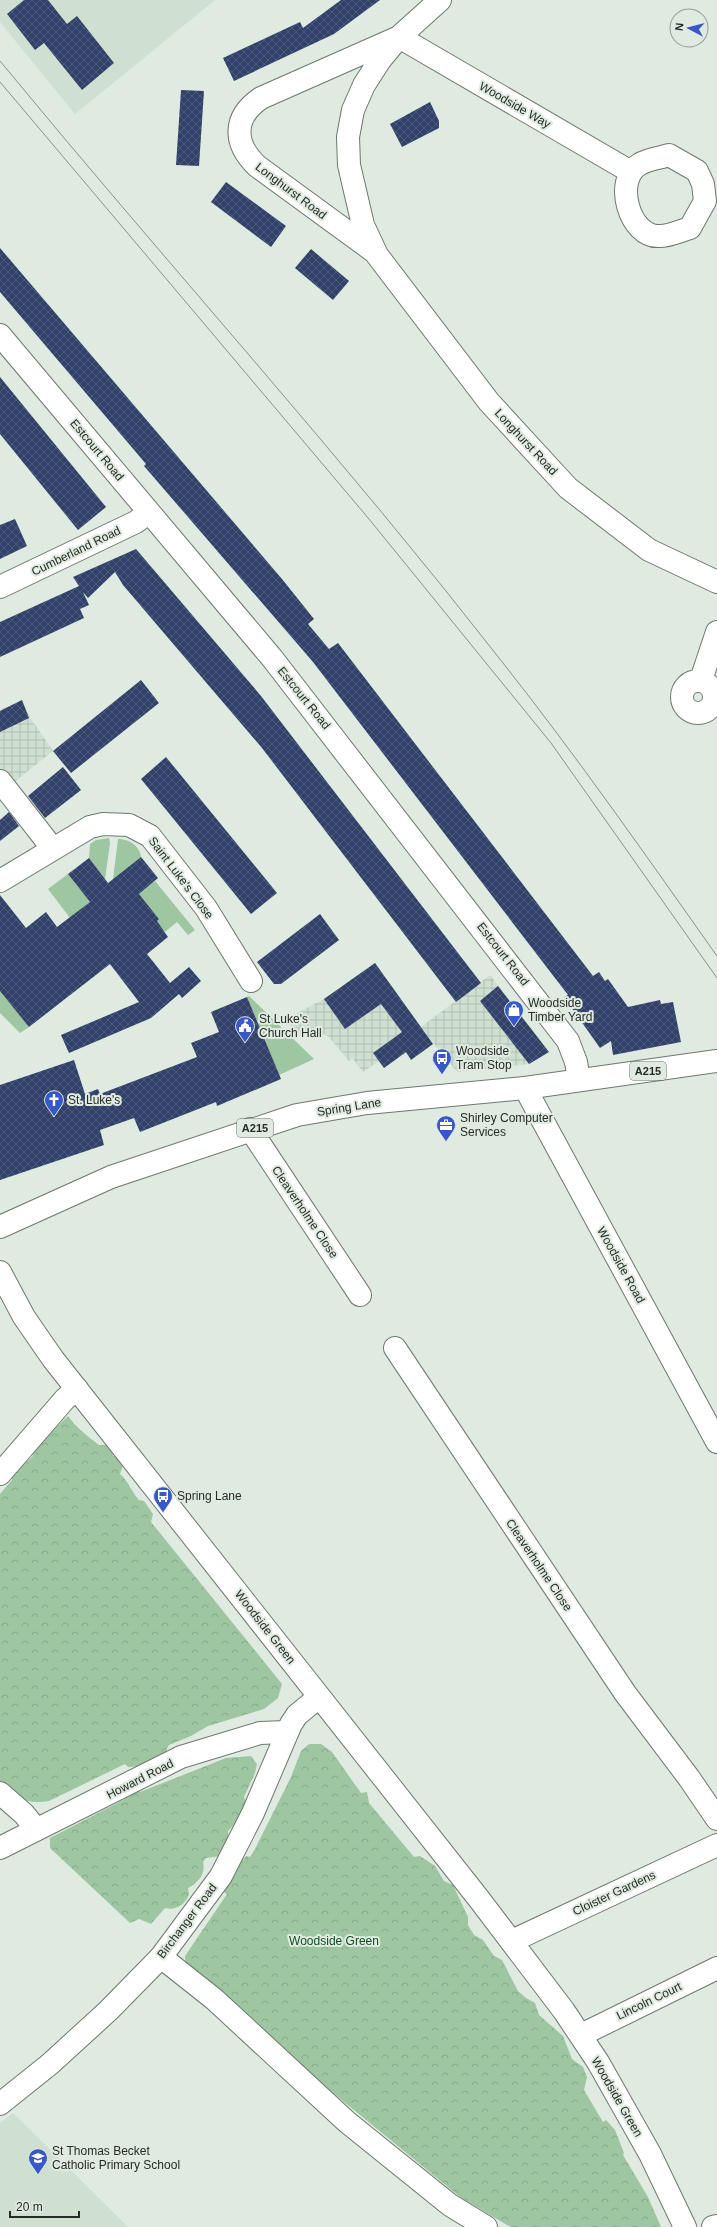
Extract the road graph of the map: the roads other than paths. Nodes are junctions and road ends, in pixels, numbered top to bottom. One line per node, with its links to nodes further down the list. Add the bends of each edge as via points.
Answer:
1 (440, 0): 2 (street, Longhurst Road)
2 (399, 37): 3 (street, Woodside Way); 4 (street, Longhurst Road, via 364,85 353,110 348,137 354,194 363,225); 4 (street, Longhurst Road, via 261,98 250,106 239,126 239,138 246,156)
3 (631, 172)
4 (377, 255): 7 (street, Longhurst Road, via 489,402 568,488 649,550)
5 (0, 335): 6 (street, Estcourt Road)
6 (149, 512): 8 (street, Cumberland Road, via 136,522); 16 (street, Estcourt Road, via 322,720 540,1002 568,1041)
7 (717, 582)
8 (0, 587)
9 (717, 632): 10 (street)
10 (701, 680)
11 (0, 781): 12 (street)
12 (53, 849): 13 (street, Saint Luke's Close); 14 (street, Saint Luke's Close, via 78,833 103,824 129,825 141,830 158,845 206,908)
13 (0, 881)
14 (251, 981)
15 (717, 1061): 16 (street, Spring Lane / A215)
16 (579, 1080): 17 (street, Spring Lane / A215)
17 (525, 1088): 18 (street, Spring Lane / A215, via 367,1103 297,1115); 24 (street, Woodside Road)
18 (250, 1129): 19 (street, Spring Lane / A215, via 111,1176); 21 (street, Cleaverholme Close)
19 (0, 1227)
20 (0, 1272): 23 (street, Woodside Green, via 38,1338)
21 (360, 1295)
22 (395, 1348): 29 (street, Cleaverholme Close, via 625,1693)
23 (77, 1389): 25 (street, via 65,1399); 26 (street, Woodside Green)
24 (717, 1442)
25 (0, 1474)
26 (319, 1697): 27 (street, Birchanger Road, via 297,1716); 33 (street, Woodside Green)
27 (286, 1732): 30 (street, Howard Road, via 260,1733 181,1757 93,1803); 34 (street, Birchanger Road, via 253,1813 221,1876)
28 (0, 1793): 30 (street, via 24,1814)
29 (717, 1819)
30 (36, 1829): 32 (street, Howard Road)
31 (717, 1845): 33 (street, Cloister Gardens)
32 (0, 1848)
33 (512, 1941): 36 (street, Woodside Green)
34 (161, 1957): 37 (street, Birchanger Road, via 108,2011 50,2064); 39 (street, via 214,1999 358,2131 450,2205)
35 (717, 1968): 36 (street, Lincoln Court)
36 (581, 2035): 40 (street, Woodside Green, via 650,2154)
37 (0, 2104)
38 (717, 2226): 41 (street)
39 (486, 2227)
40 (685, 2227)
41 (713, 2227)

